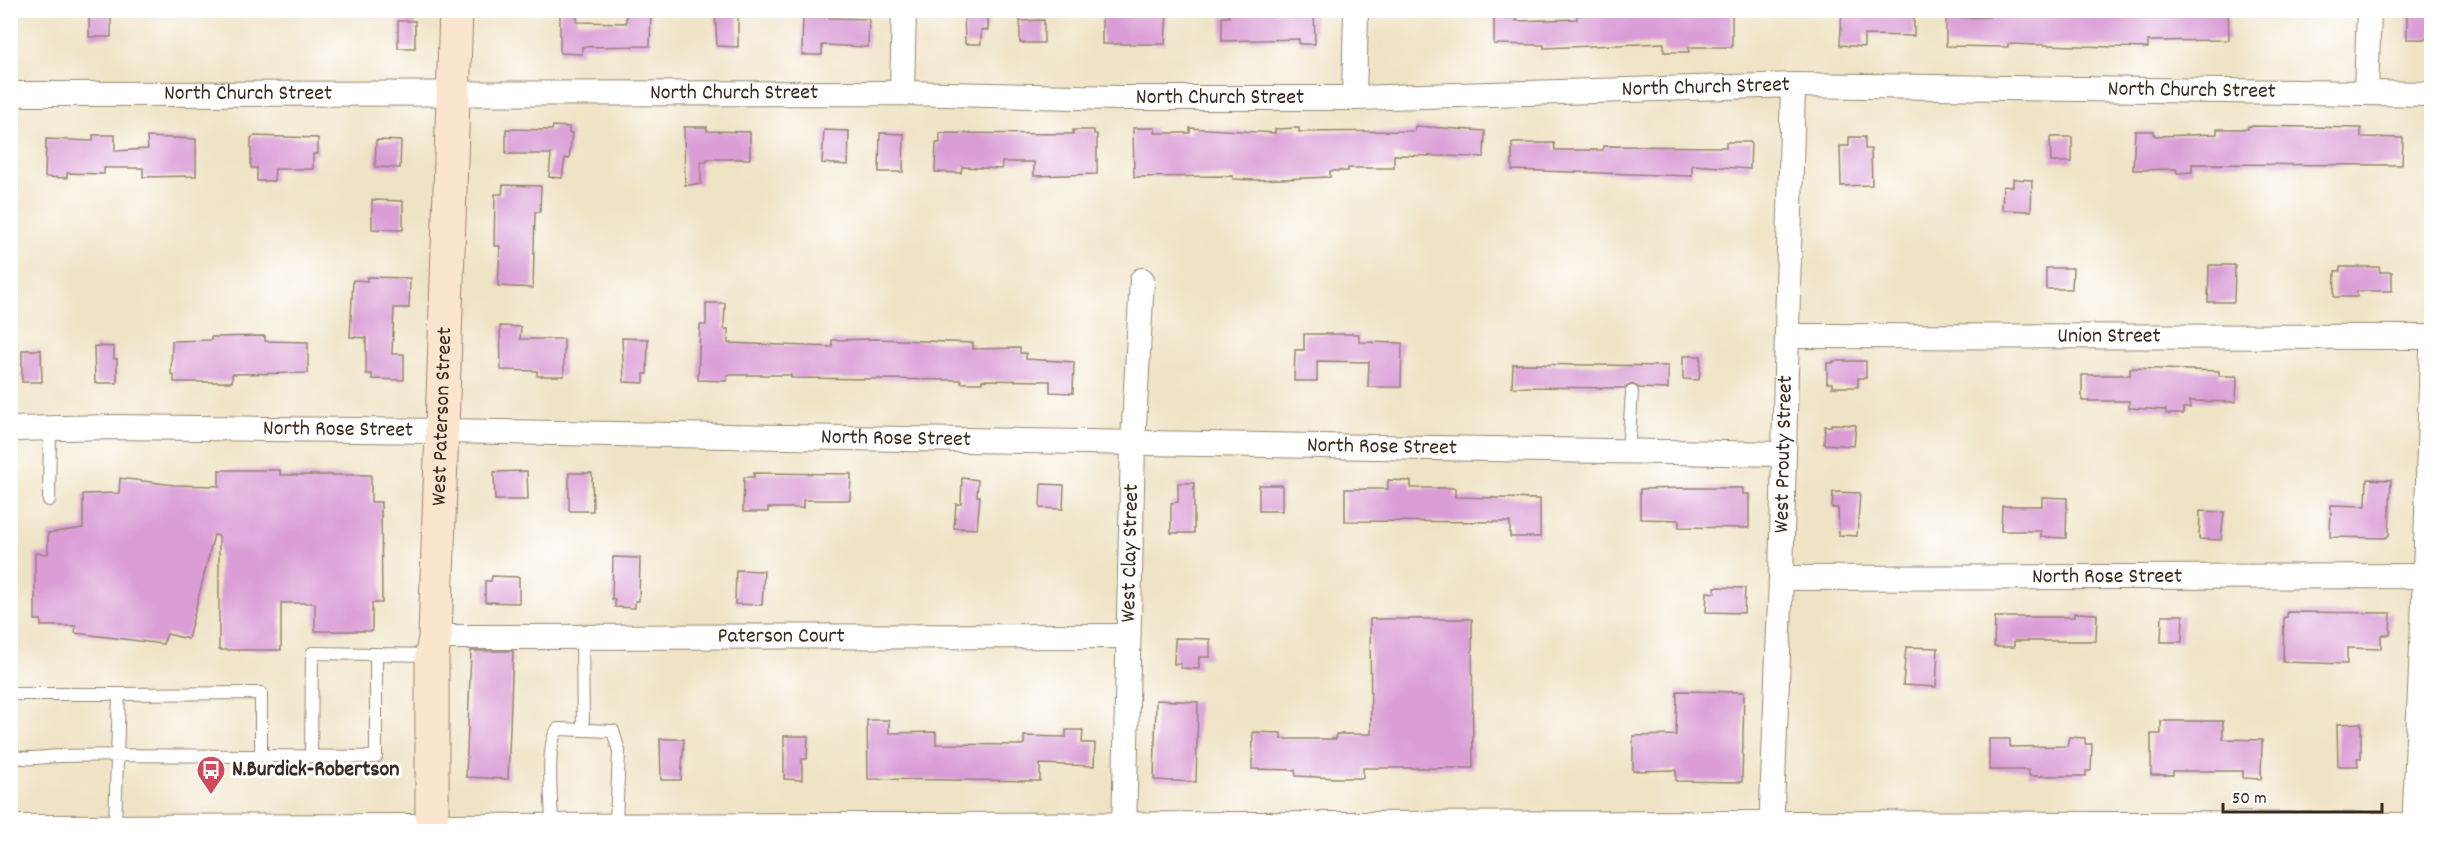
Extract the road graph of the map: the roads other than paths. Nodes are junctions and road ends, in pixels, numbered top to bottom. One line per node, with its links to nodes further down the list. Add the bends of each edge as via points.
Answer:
1 (456, 10): 7 (street, West Paterson Street)
2 (904, 10): 8 (street)
3 (1356, 10): 11 (street)
4 (2369, 10): 6 (street)
5 (1793, 85): 6 (street, North Church Street); 11 (street, North Church Street); 13 (street, West Prouty Street)
6 (2366, 92): 9 (street, North Church Street)
7 (454, 93): 8 (street, North Church Street); 10 (street, North Church Street); 19 (street, West Paterson Street)
8 (902, 93): 11 (street, North Church Street)
9 (2432, 93)
10 (10, 94)
11 (1354, 98)
12 (1142, 280): 20 (street, West Clay Street)
13 (1786, 336): 14 (street, Union Street); 22 (street, West Prouty Street)
14 (2432, 337)
15 (2432, 352): 24 (street)
16 (1632, 392): 21 (lane)
17 (10, 429): 18 (street, North Rose Street)
18 (50, 429): 19 (street, North Rose Street); 23 (lane)
19 (441, 431): 20 (street, North Rose Street); 28 (street, West Paterson Street)
20 (1132, 443): 21 (street, North Rose Street); 26 (street, West Clay Street)
21 (1628, 452): 22 (street, North Rose Street)
22 (1784, 454): 25 (street, West Prouty Street)
23 (49, 500)
24 (2428, 576): 25 (street, North Rose Street); 41 (street)
25 (1781, 578): 40 (street, West Prouty Street)
26 (1128, 636): 27 (street, Paterson Court); 43 (street, West Clay Street)
27 (582, 637): 28 (street, Paterson Court); 32 (lane)
28 (433, 646): 29 (lane); 42 (street, West Paterson Street)
29 (376, 654): 36 (lane, via 376,757); 36 (lane, via 312,652)
30 (10, 694): 31 (lane)
31 (119, 694): 34 (lane); 35 (lane, via 261,693)
32 (583, 730): 37 (lane, via 613,732 619,751); 39 (lane, via 558,729 555,734)
33 (10, 754): 34 (lane)
34 (117, 756): 35 (lane); 45 (lane)
35 (261, 756): 36 (lane)
36 (311, 756)
37 (616, 824): 39 (street); 43 (street)
38 (10, 827): 45 (street)
39 (544, 827): 42 (street)
40 (1771, 827): 43 (street); 44 (street)
41 (2420, 827): 44 (street)
42 (432, 828): 45 (street)
43 (1124, 828)
44 (2092, 828)
45 (115, 829)

